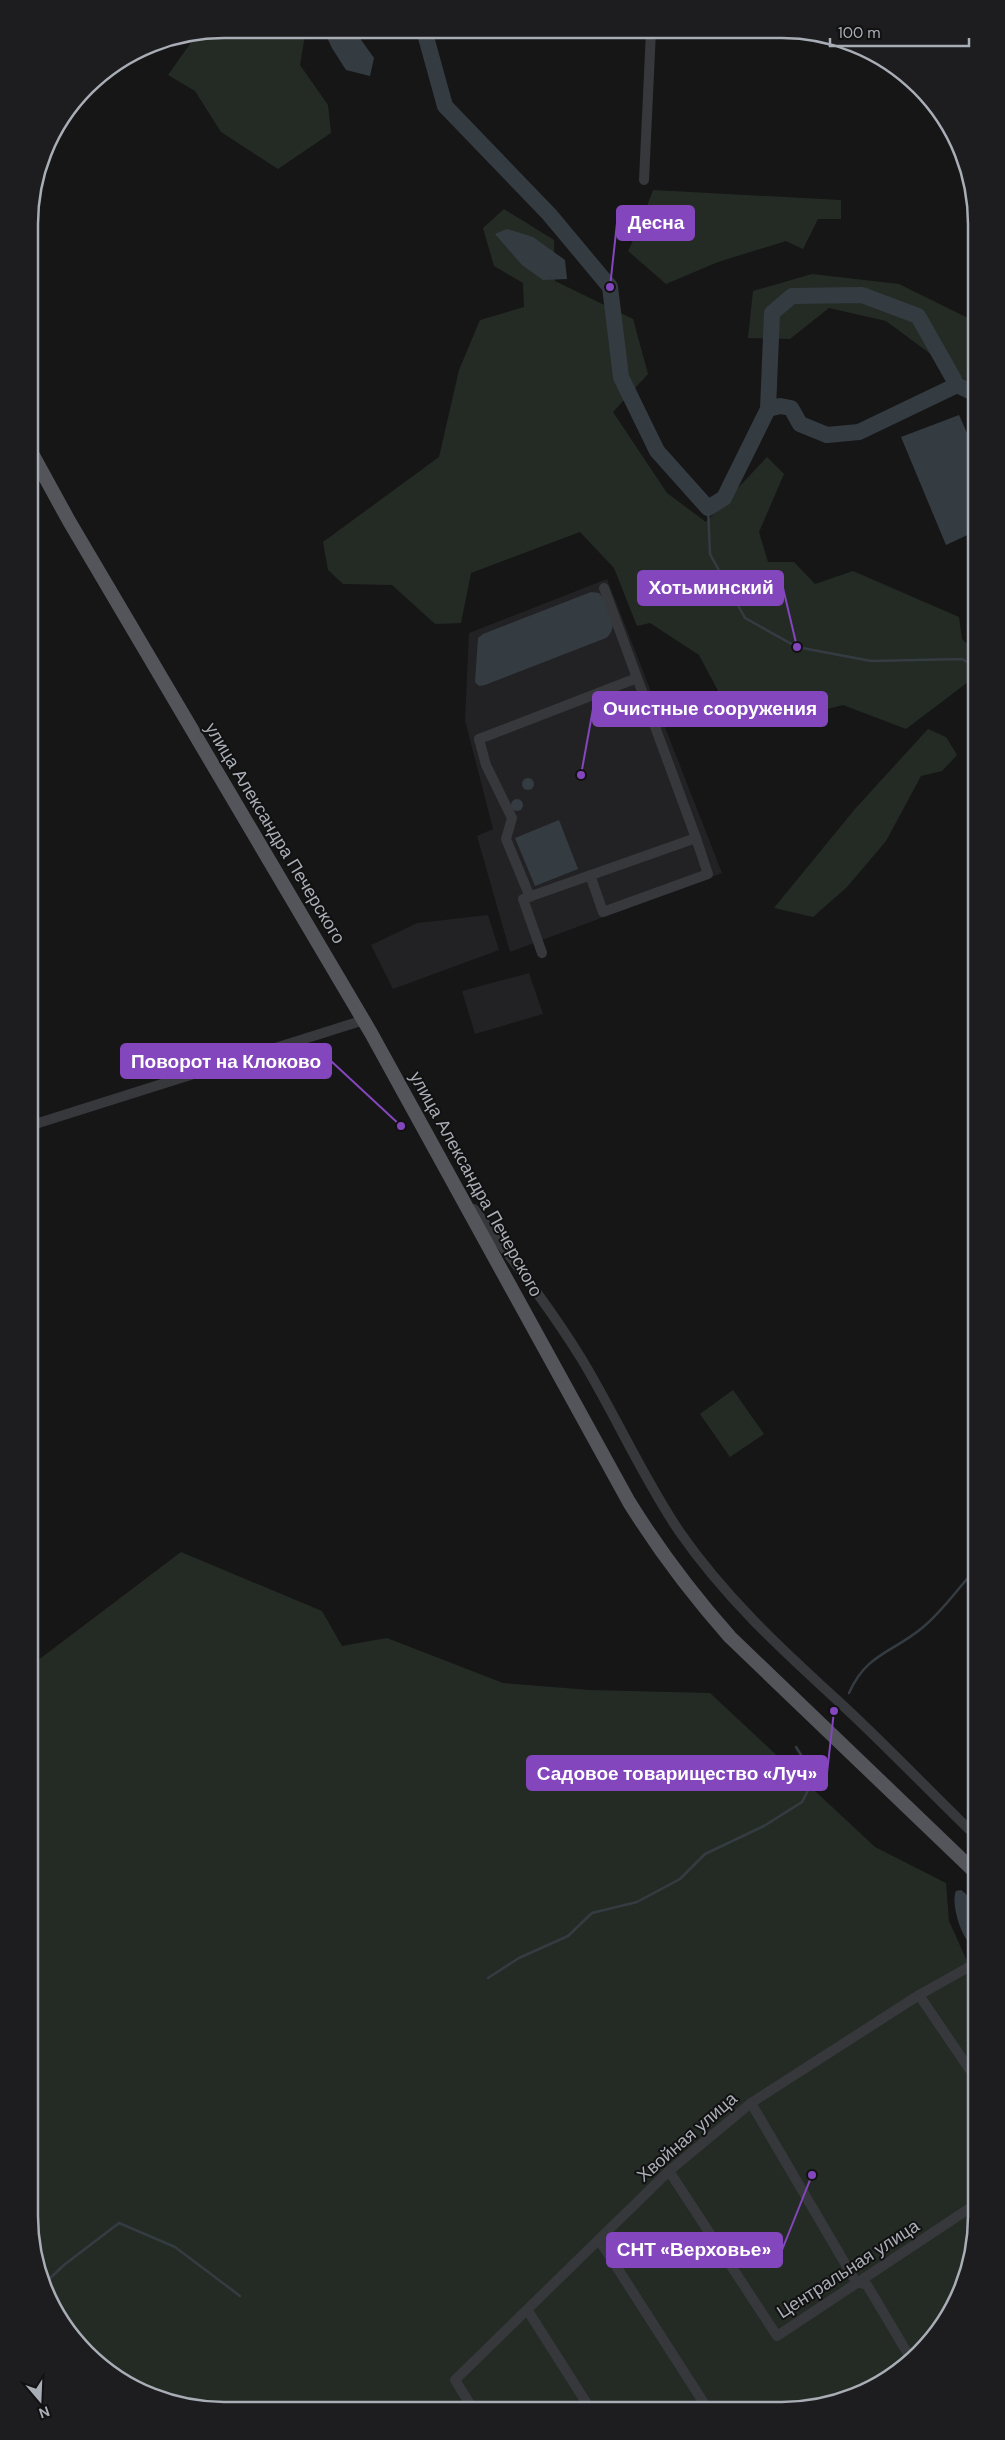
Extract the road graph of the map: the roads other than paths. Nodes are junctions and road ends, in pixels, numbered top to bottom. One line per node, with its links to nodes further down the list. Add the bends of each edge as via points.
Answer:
1 (651, 38): 2 (street)
2 (644, 180)
3 (38, 464): 10 (main road, улица Александра Печерского)
4 (604, 588): 5 (street)
5 (637, 678): 6 (street); 8 (street, via 479,739 486,765 512,818 506,839)
6 (696, 838): 7 (street); 7 (street, via 708,874 603,912)
7 (590, 875): 8 (street)
8 (530, 897): 9 (street, via 522,899)
9 (542, 953)
10 (364, 1020): 11 (street); 12 (main road, улица Александра Печерского)
11 (38, 1123)
12 (457, 1188): 13 (street, via 548,1307 679,1531 711,1572 789,1658 837,1700); 14 (main road, улица Александра Печерского, via 629,1502 688,1590 771,1678)
13 (968, 1828)
14 (968, 1865)
15 (968, 1968): 16 (street, Хвойная улица)
16 (920, 1995): 17 (street); 18 (street, Хвойная улица)
17 (968, 2067)
18 (751, 2103): 19 (street, Хвойная улица); 22 (street)
19 (669, 2171): 21 (street, Хвойная улица); 22 (street, Центральная улица, via 776,2336)
20 (968, 2209): 22 (street, Центральная улица)
21 (600, 2241): 23 (street, Хвойная улица); 27 (street)
22 (856, 2282): 24 (street, via 867,2285)
23 (528, 2311): 25 (street, Хвойная улица, via 455,2380); 26 (street)
24 (907, 2353)
25 (469, 2402)
26 (586, 2402)
27 (703, 2402)

